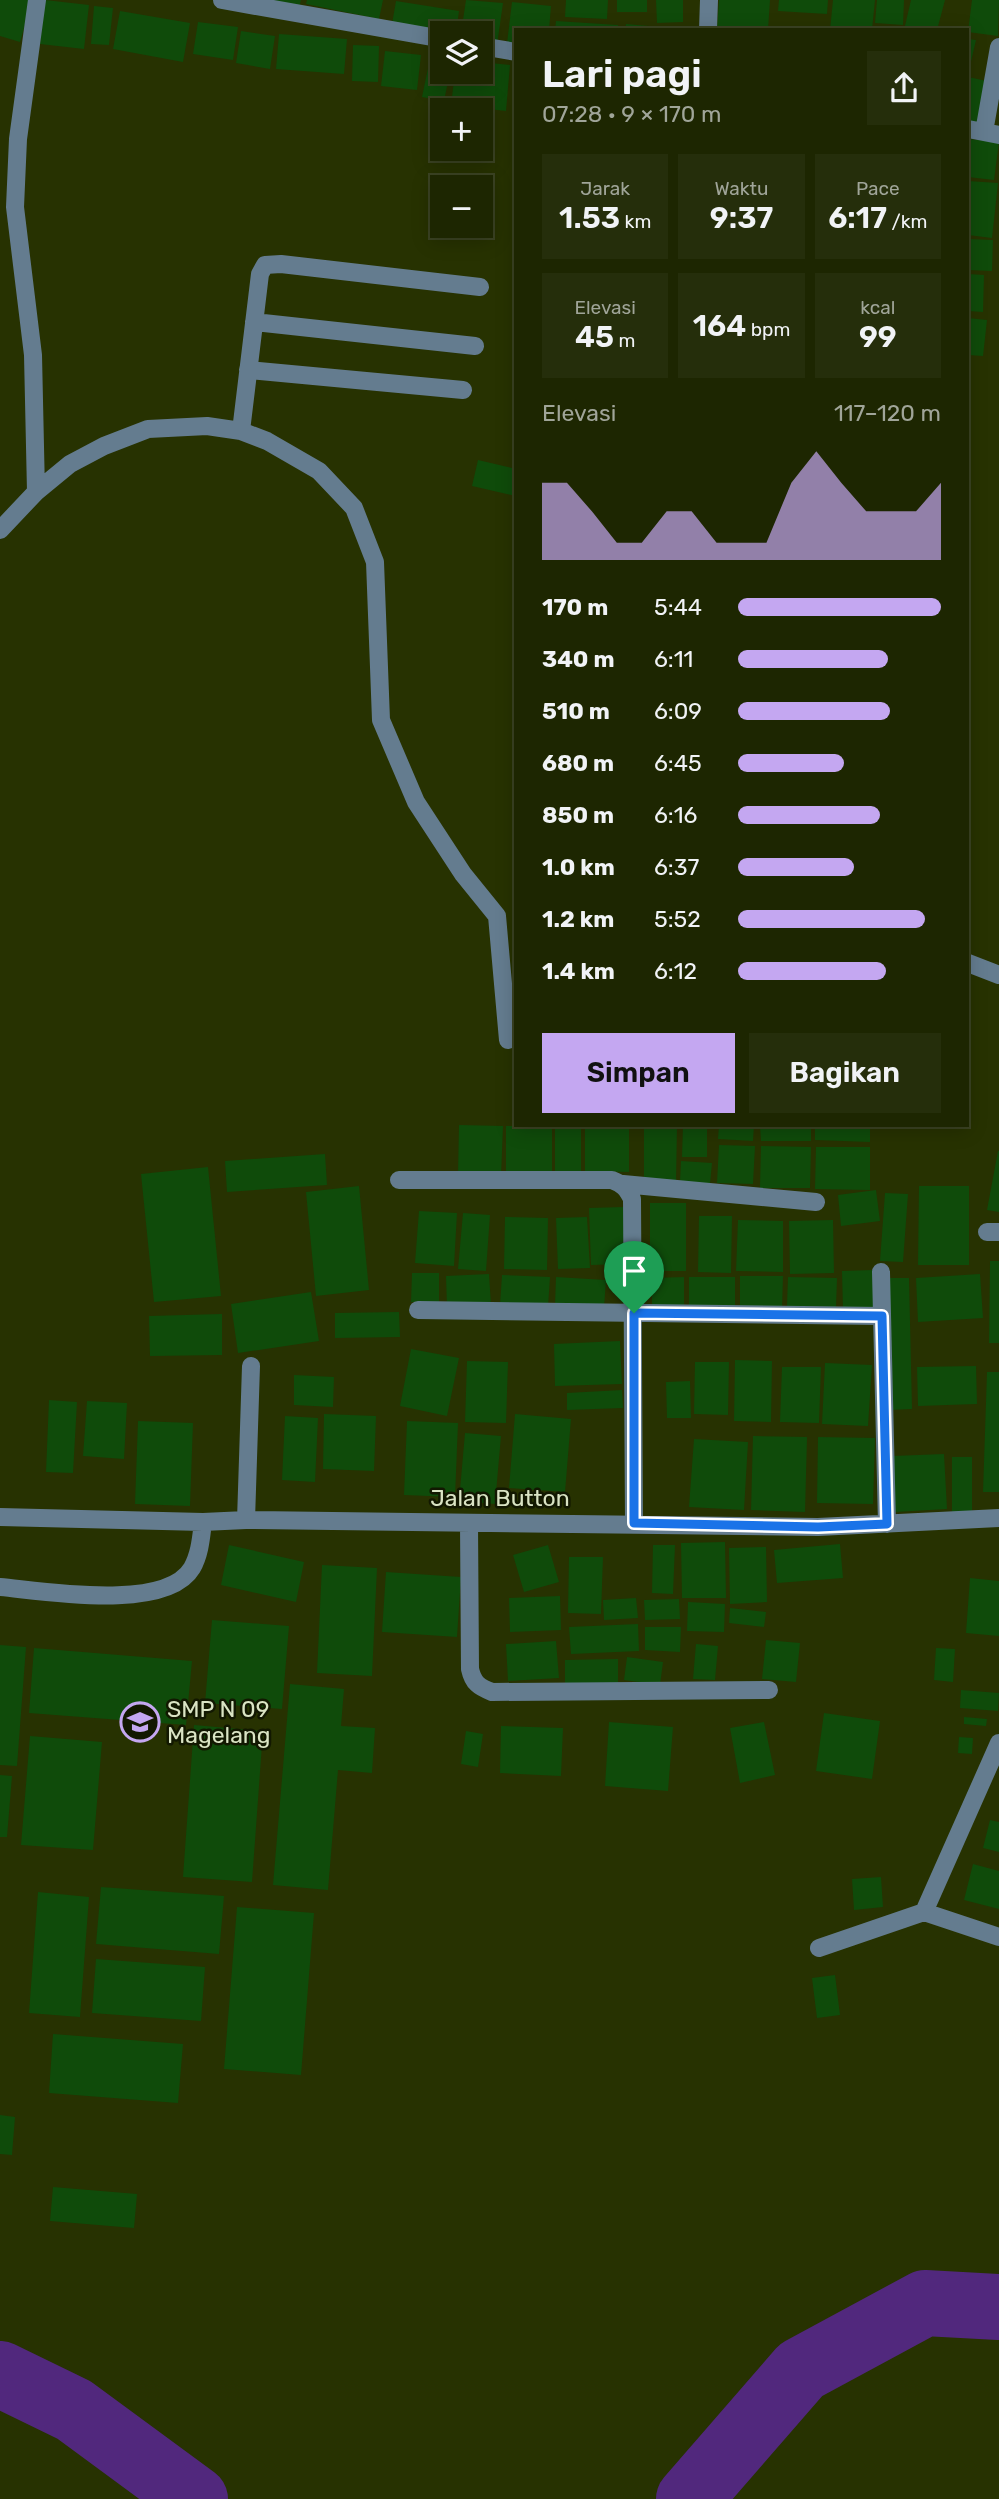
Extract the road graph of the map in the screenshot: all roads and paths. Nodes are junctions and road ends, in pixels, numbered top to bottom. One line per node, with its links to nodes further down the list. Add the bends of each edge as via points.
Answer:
1 (37, 0): 16 (street, via 18,139 15,207 33,355)
2 (222, 0): 5 (street)
3 (709, 0): 4 (street)
4 (708, 28)
5 (430, 37)
6 (999, 47): 9 (street)
7 (493, 48): 8 (street)
8 (514, 52)
9 (984, 132)
10 (480, 287): 11 (street, via 265,265)
11 (254, 322): 12 (street); 13 (street)
12 (475, 346)
13 (248, 370): 14 (street); 15 (street)
14 (463, 390)
15 (241, 431): 16 (street, via 207,426 148,429 70,464); 19 (street, via 318,471 354,508 375,562 382,720 416,802)
16 (36, 492): 17 (street)
17 (0, 530)
18 (514, 915): 19 (street)
19 (497, 916): 22 (street)
20 (969, 963): 21 (street)
21 (999, 975)
22 (508, 1040)
23 (399, 1180): 24 (street, via 612,1180)
24 (623, 1184): 25 (street); 28 (street, via 632,1199)
25 (816, 1202)
26 (881, 1272): 29 (street)
27 (418, 1310): 28 (street)
28 (634, 1313): 29 (street); 36 (street)
29 (882, 1316): 37 (street)
30 (251, 1366): 33 (street)
31 (0, 1517): 34 (street, Jalan Button)
32 (999, 1518): 37 (street, Jalan Button)
33 (246, 1520): 34 (street, Jalan Button); 35 (street, Jalan Button)
34 (203, 1522): 38 (street, via 201,1548 191,1571 165,1590 125,1596)
35 (469, 1523): 36 (street, Jalan Button); 39 (street, via 470,1669 479,1686 492,1692)
36 (634, 1523): 37 (street, Jalan Button)
37 (887, 1524)
38 (0, 1587)
39 (769, 1690)
40 (999, 1744): 41 (street)
41 (924, 1912): 42 (street); 43 (street)
42 (999, 1937)
43 (819, 1948)

